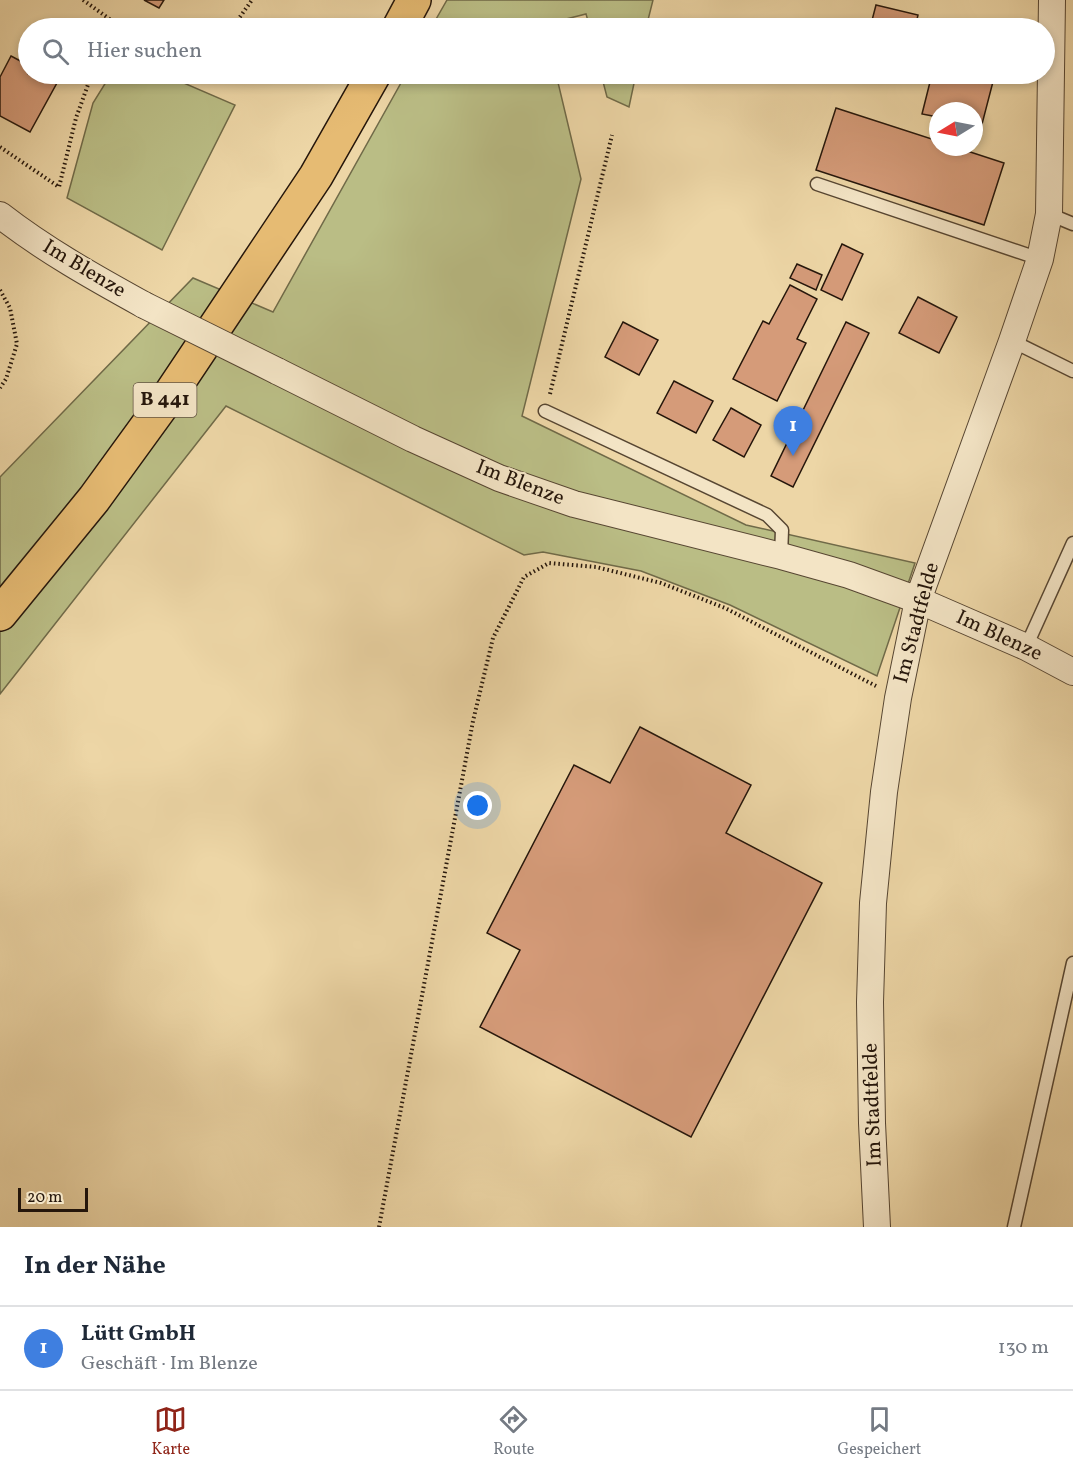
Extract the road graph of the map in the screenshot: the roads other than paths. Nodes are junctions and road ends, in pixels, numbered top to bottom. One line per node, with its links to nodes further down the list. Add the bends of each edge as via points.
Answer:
1 (414, 0): 3 (main road)
2 (1052, 0): 4 (street, Im Stadtfelde)
3 (404, 18)
4 (1052, 18)
5 (368, 84): 18 (main road, B 441, via 316,176 171,393 94,499)
6 (1051, 84): 8 (street, Im Stadtfelde)
7 (817, 184): 11 (lane)
8 (1049, 214): 10 (lane); 11 (street, Im Stadtfelde)
9 (0, 215): 16 (street, Im Blenze, bridge, via 89,274 144,304 499,478 574,504)
10 (1073, 224)
11 (1040, 259): 12 (street, Im Stadtfelde)
12 (1012, 341): 13 (lane); 17 (street, Im Stadtfelde)
13 (1073, 371)
14 (545, 411): 16 (lane, via 767,515 783,530)
15 (1073, 543): 19 (lane)
16 (782, 556): 17 (street, Im Blenze)
17 (918, 600): 19 (street, Im Blenze); 22 (street, Im Stadtfelde, via 884,792 873,903 870,1002)
18 (0, 614)
19 (1026, 647): 20 (street, Im Blenze)
20 (1073, 672)
21 (1073, 963): 23 (lane)
22 (877, 1227)
23 (1014, 1227)

